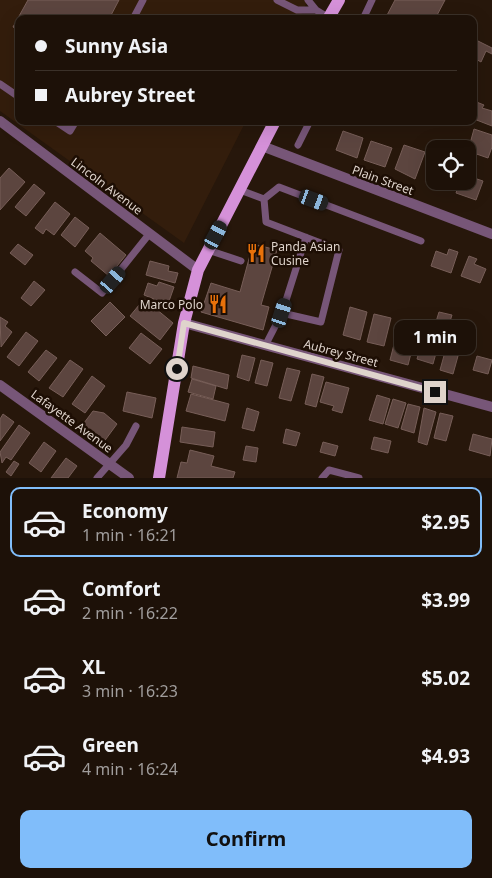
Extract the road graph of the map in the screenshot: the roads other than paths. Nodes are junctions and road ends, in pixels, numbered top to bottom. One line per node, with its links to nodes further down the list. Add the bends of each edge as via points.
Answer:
1 (143, 0): 7 (lane)
2 (278, 0): 6 (lane, via 297,10)
3 (308, 0): 6 (lane)
4 (339, 0): 9 (main road)
5 (372, 0): 10 (lane)
6 (316, 10): 8 (lane)
7 (135, 15)
8 (323, 15)
9 (331, 15)
10 (365, 15)
11 (0, 84): 12 (lane)
12 (15, 94)
13 (1, 121): 23 (street, Lincoln Avenue)
14 (61, 125): 15 (lane, via 70,131)
15 (74, 125)
16 (273, 125): 19 (main road)
17 (308, 125): 18 (lane)
18 (298, 145)
19 (262, 146): 20 (main road); 22 (street, Plain Street)
20 (240, 190): 21 (lane); 26 (main road)
21 (264, 199): 24 (lane, via 266,222); 25 (lane, via 279,187)
22 (491, 232)
23 (150, 233): 28 (street, Lincoln Avenue); 29 (lane, via 102,292)
24 (306, 237): 30 (lane); 30 (lane, via 340,250 321,322)
25 (421, 241)
26 (208, 250): 27 (lane); 28 (main road)
27 (241, 261)
28 (198, 270): 31 (main road)
29 (76, 272)
30 (282, 313): 32 (lane)
31 (184, 323): 32 (street, Aubrey Street); 39 (main road)
32 (266, 346): 34 (street, Aubrey Street)
33 (0, 385): 36 (street, Lafayette Avenue)
34 (492, 407)
35 (136, 426): 36 (lane, via 126,445)
36 (109, 464): 37 (lane); 38 (street, Lafayette Avenue)
37 (97, 478)
38 (129, 478)
39 (159, 478)
40 (322, 478): 41 (lane, via 329,470)
41 (359, 478)

